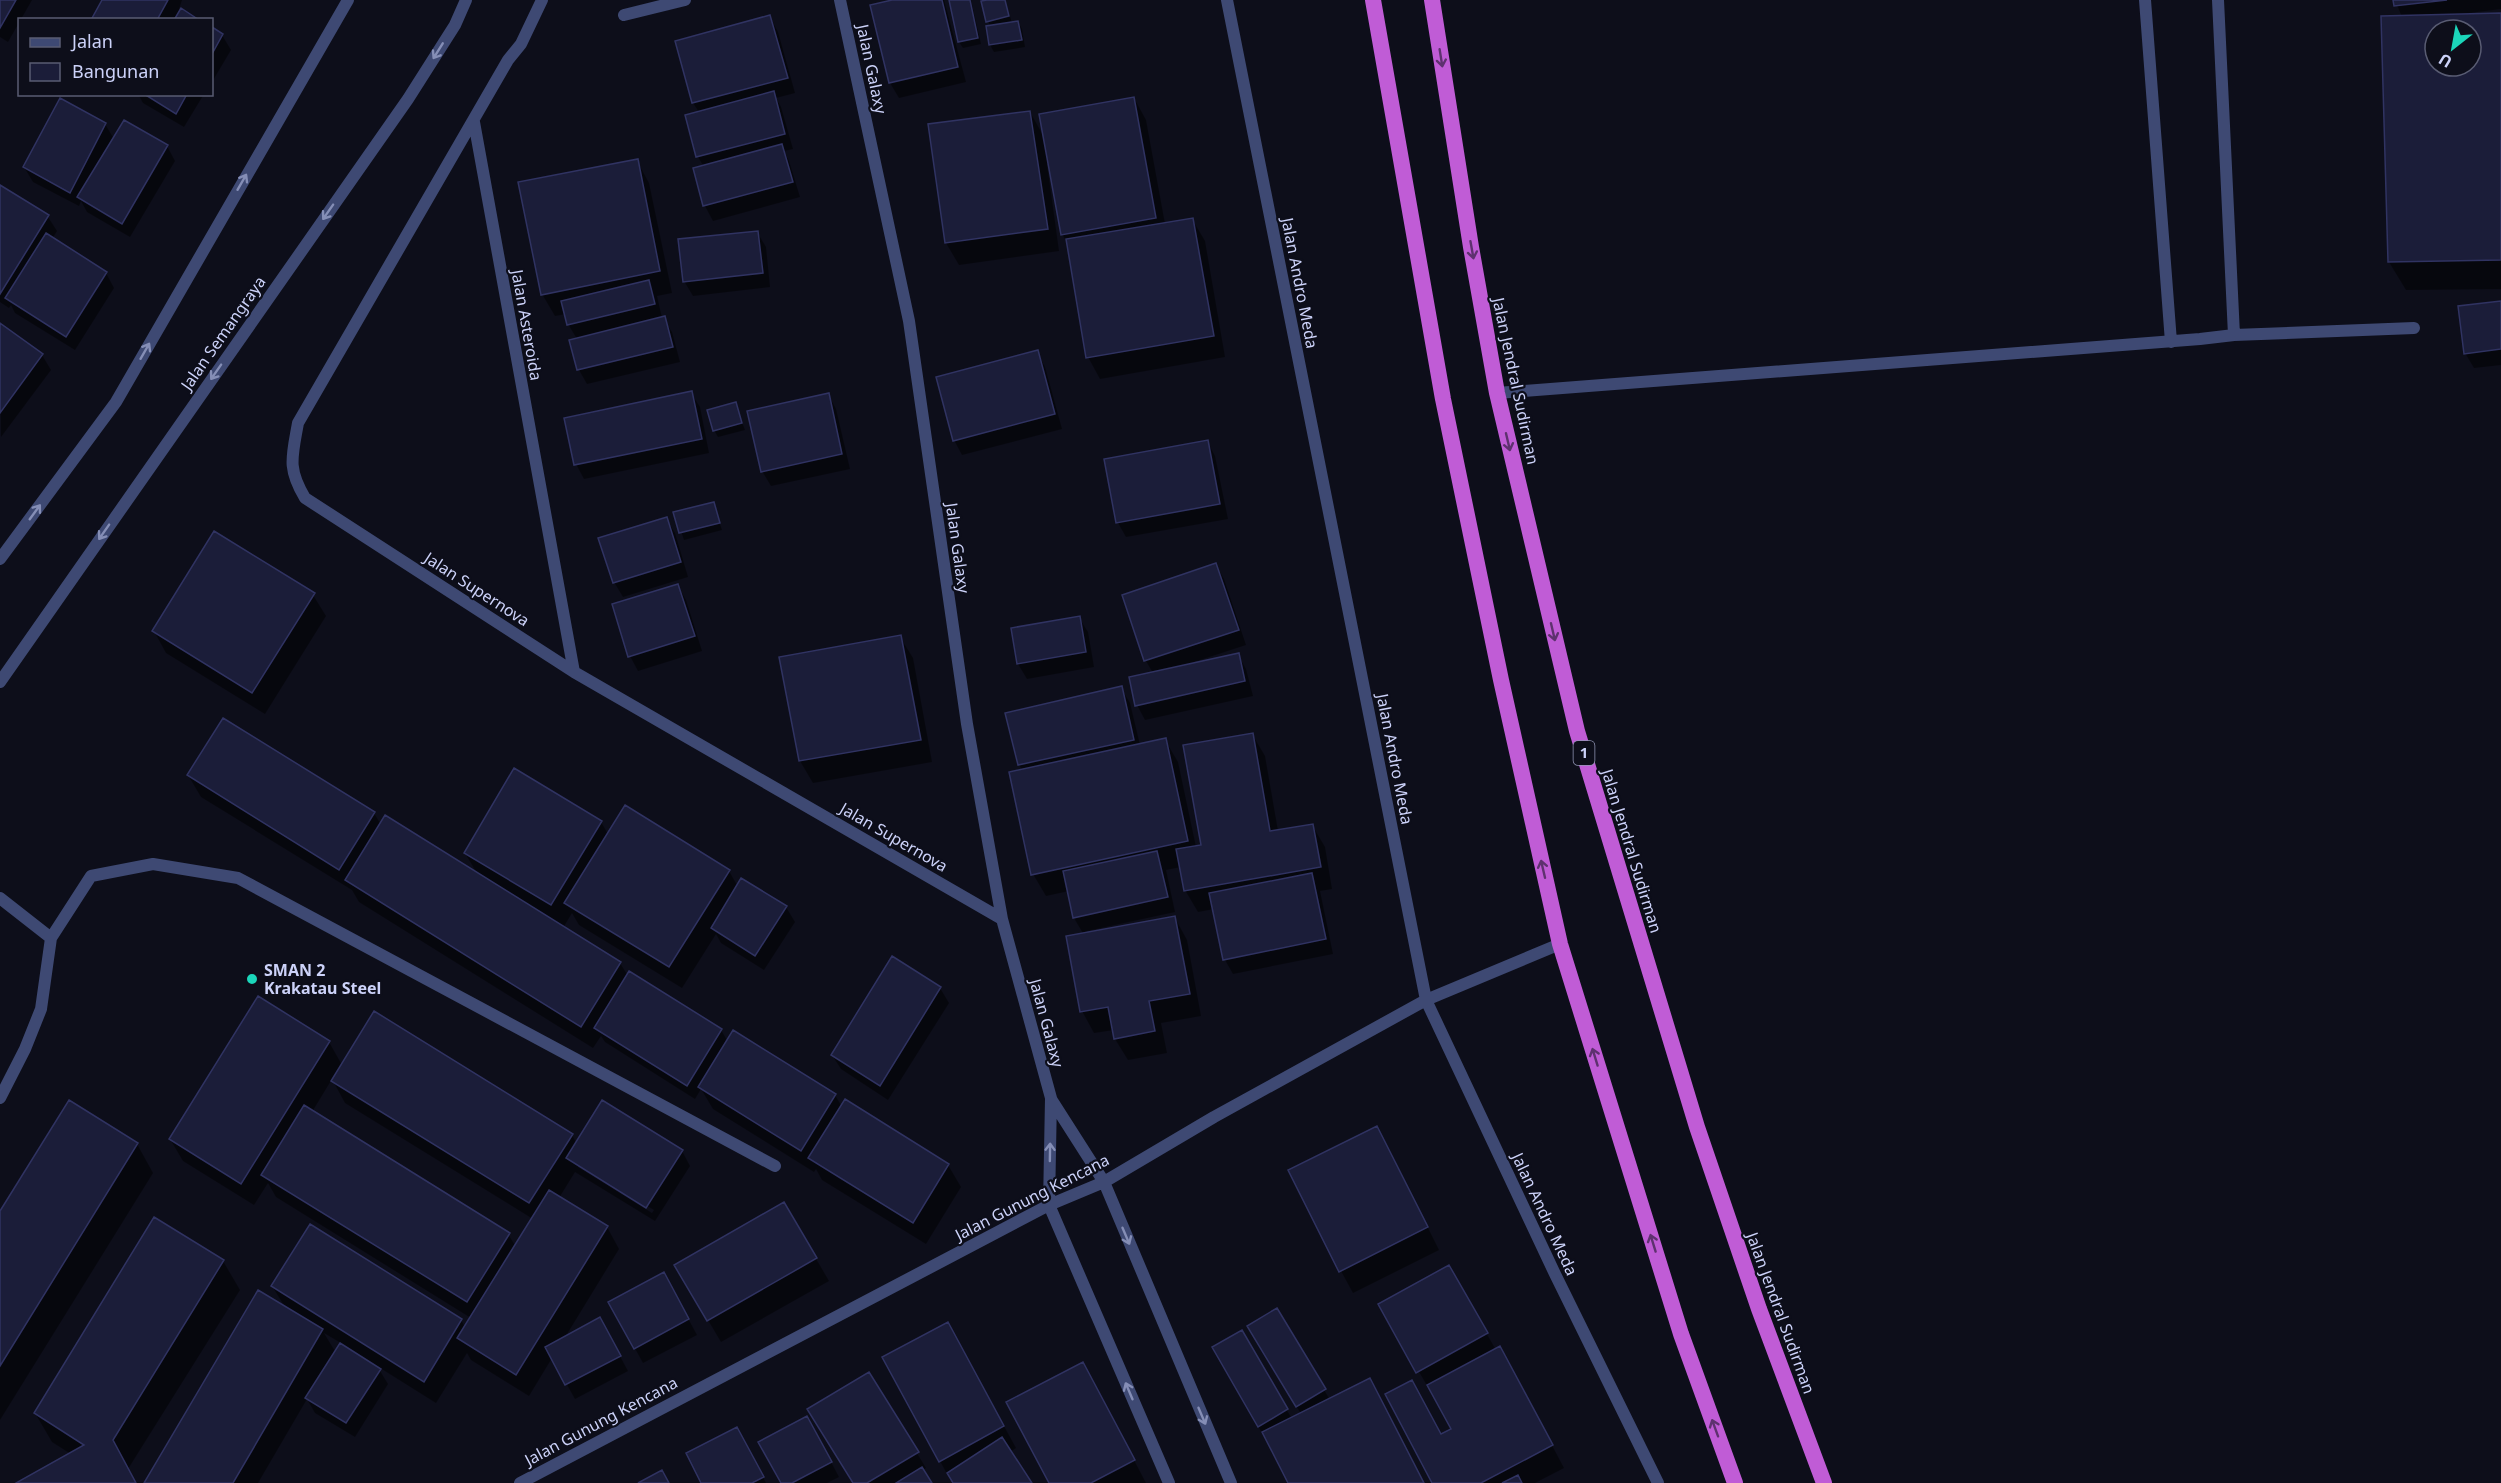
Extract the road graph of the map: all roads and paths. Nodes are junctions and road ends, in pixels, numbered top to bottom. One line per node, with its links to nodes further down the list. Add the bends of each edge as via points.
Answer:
1 (348, 0): 17 (street, one-way to 1, via 116,402)
2 (466, 0): 19 (street, Jalan Semangraya, one-way to 19, via 455,25 408,99)
3 (542, 0): 12 (street, via 521,44)
4 (685, 0): 11 (street)
5 (840, 0): 21 (street, Jalan Galaxy, via 909,321 967,724)
6 (1227, 0): 24 (street, Jalan Andro Meda)
7 (1373, 0): 23 (highway, one-way to 7, via 1443,399)
8 (1432, 0): 16 (highway, Jalan Jendral Sudirman / 1, one-way to 16)
9 (2145, 0): 15 (street)
10 (2218, 0): 14 (street)
11 (624, 15)
12 (474, 122): 18 (street, Jalan Asteroida); 18 (street, Jalan Supernova, via 298,423 291,459 293,479 305,498)
13 (2414, 328): 14 (street)
14 (2235, 335): 15 (street)
15 (2171, 342): 16 (street)
16 (1497, 393): 35 (highway, Jalan Jendral Sudirman / 1, one-way to 35, via 1577,730 1697,1127)
17 (0, 559)
18 (574, 672): 21 (street, Jalan Supernova)
19 (0, 682)
20 (0, 898): 22 (street)
21 (1002, 919): 26 (street, Jalan Galaxy)
22 (51, 938): 25 (street, via 41,1009 26,1049); 27 (street, via 91,876 153,864 238,878)
23 (1560, 944): 24 (street, Jalan Gunung Kencana); 34 (highway, one-way to 23, via 1681,1334)
24 (1426, 999): 28 (street, Jalan Gunung Kencana); 33 (street, Jalan Andro Meda)
25 (0, 1098)
26 (1051, 1098): 28 (street, Jalan Galaxy); 29 (street, Jalan Galaxy, one-way to 26)
27 (775, 1166)
28 (1104, 1182): 29 (street, Jalan Gunung Kencana); 32 (street, Jalan Galaxy, one-way to 32)
29 (1049, 1205): 30 (street, Jalan Gunung Kencana); 31 (street, Jalan Galaxy, one-way to 29)
30 (520, 1483)
31 (1169, 1483)
32 (1231, 1483)
33 (1658, 1483)
34 (1735, 1483)
35 (1824, 1483)

